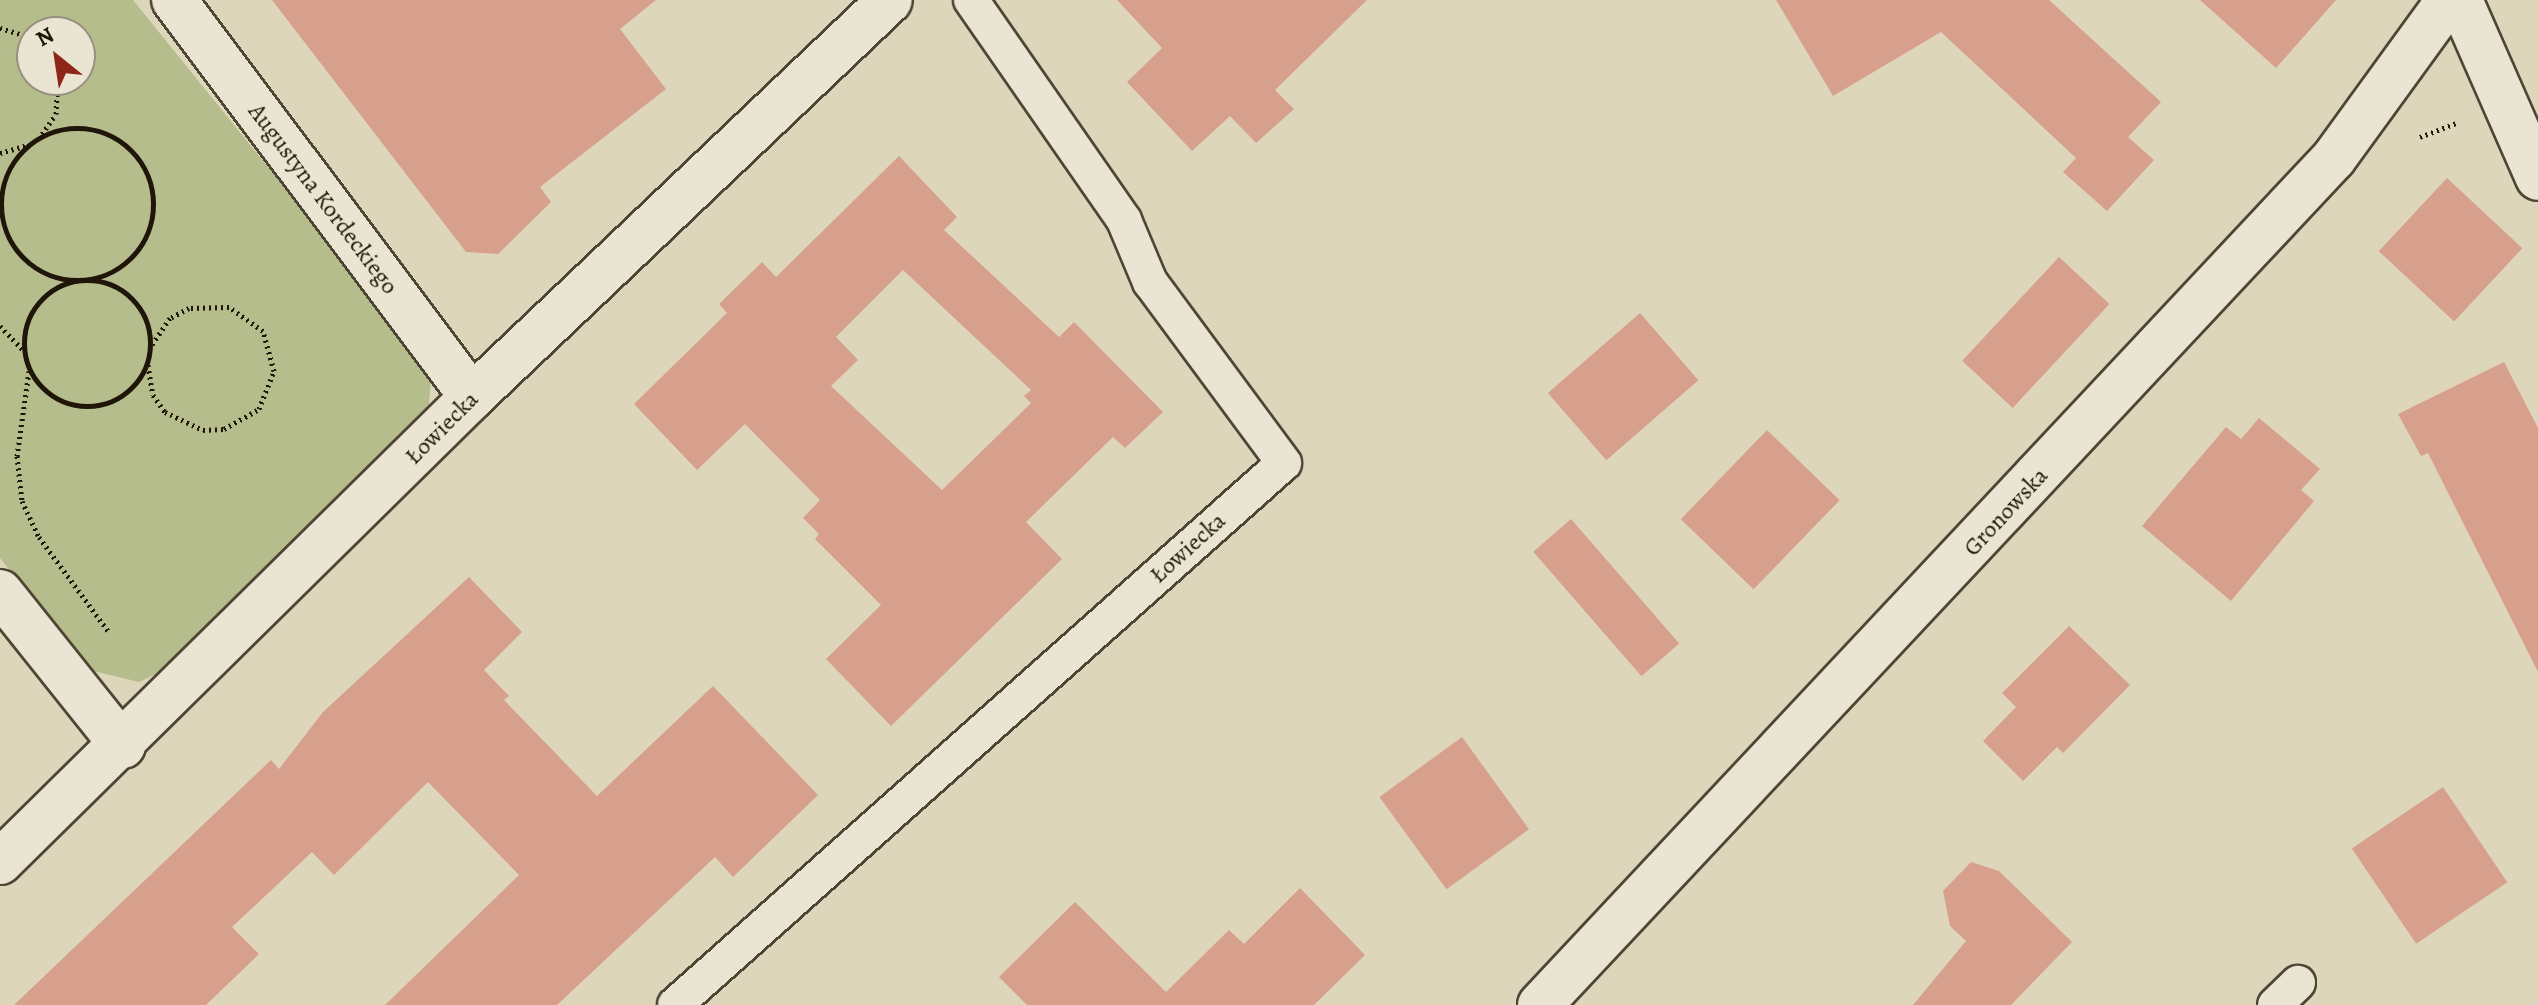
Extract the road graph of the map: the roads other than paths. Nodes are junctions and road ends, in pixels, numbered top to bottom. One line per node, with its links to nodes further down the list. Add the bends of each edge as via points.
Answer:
1 (174, 0): 7 (street, Augustyna Kordeckiego)
2 (890, 0): 7 (street, Łowiecka)
3 (971, 0): 11 (lane, Łowiecka, via 1124,220 1150,282 1284,463)
4 (2449, 0): 12 (street, Gronowska, via 2323,169)
5 (2460, 0): 6 (street)
6 (2538, 178)
7 (472, 397): 9 (street, Łowiecka)
8 (0, 592): 9 (street)
9 (123, 746): 10 (street, Łowiecka)
10 (0, 862)
11 (675, 1005)
12 (1540, 1005)

